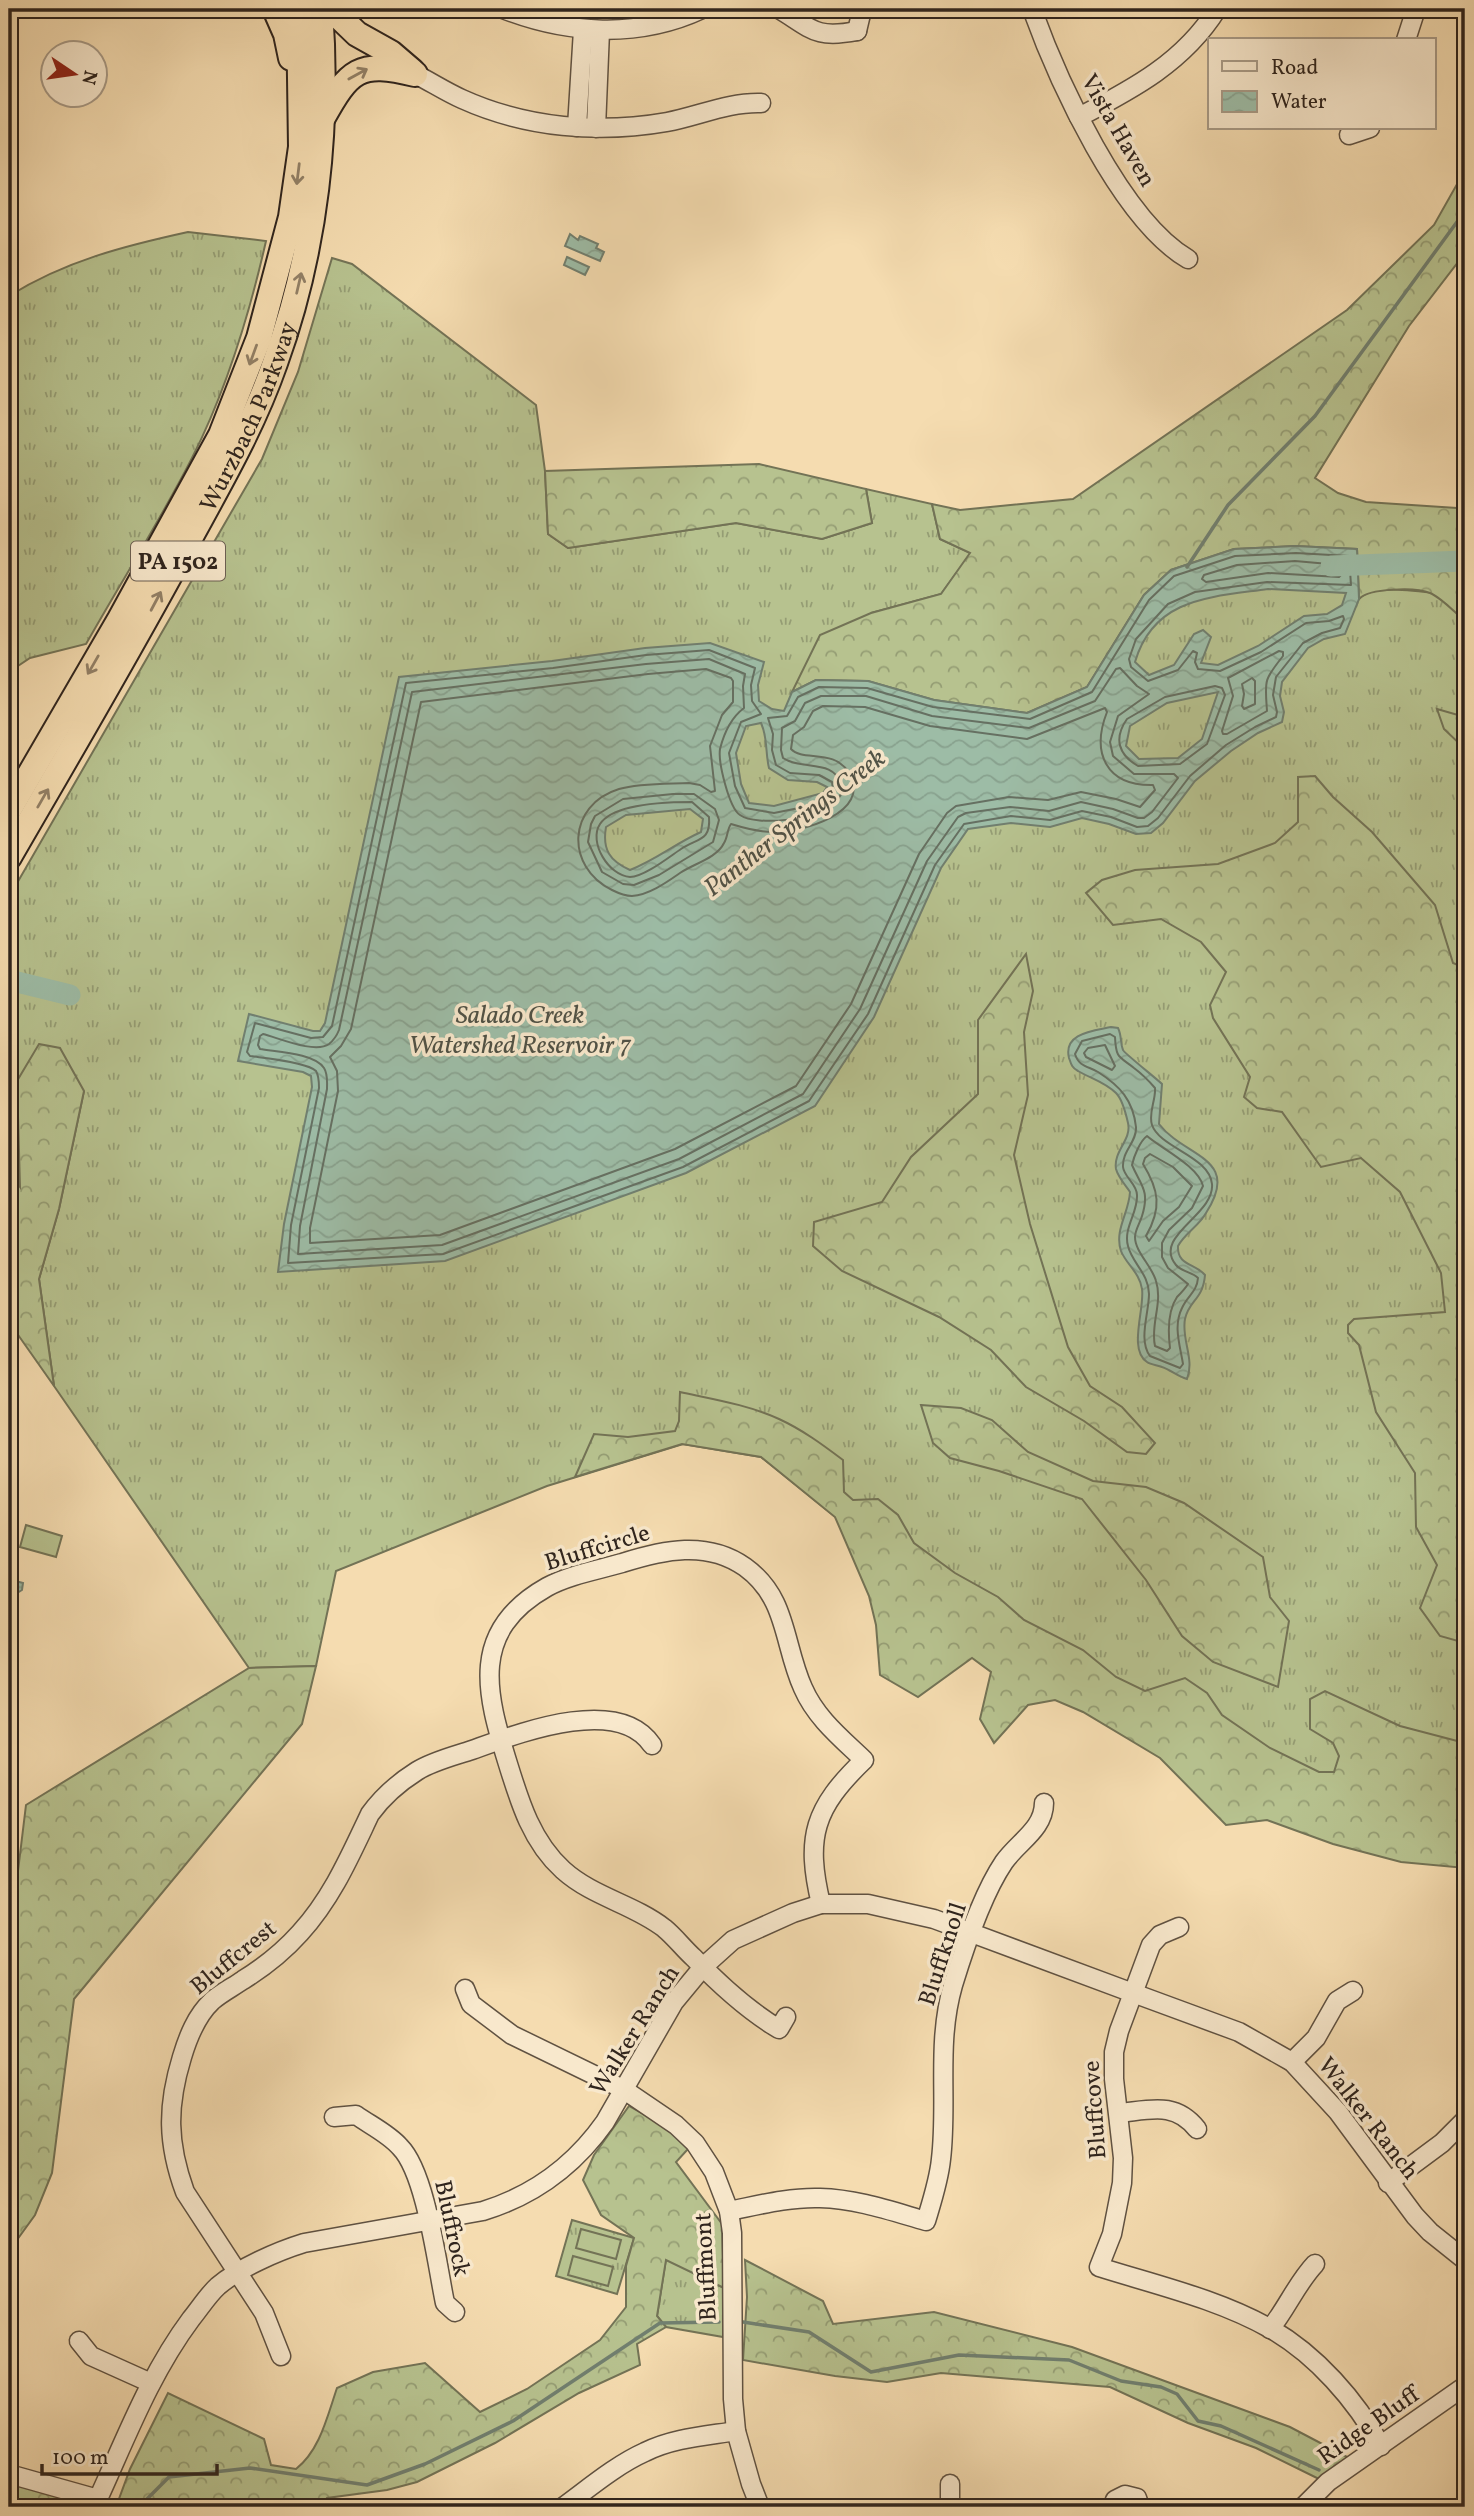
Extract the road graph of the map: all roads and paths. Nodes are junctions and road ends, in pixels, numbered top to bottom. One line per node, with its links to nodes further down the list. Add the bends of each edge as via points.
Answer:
1 (275, 9): 17 (highway)
2 (299, 9): 17 (highway, Wurzbach Parkway / PA 1502)
3 (320, 9): 17 (highway, Wurzbach Parkway / PA 1502, via 323,47)
4 (331, 9): 14 (highway, via 357,34 391,53)
5 (503, 9): 12 (street, via 531,20)
6 (702, 9): 12 (street, via 645,27)
7 (779, 9): 8 (street, via 801,21 836,23 857,31)
8 (866, 9)
9 (1032, 9): 18 (street, Vista Haven)
10 (1217, 9): 18 (street, via 1188,47 1150,79)
11 (1416, 9): 13 (street)
12 (592, 30): 15 (street)
13 (1407, 38)
14 (415, 74): 17 (highway, one-way to 14, via 351,76 367,68); 19 (street, via 485,107)
15 (589, 76): 19 (street); 20 (street)
16 (761, 103): 20 (street, via 734,103 669,122)
17 (312, 113): 23 (highway, Wurzbach Parkway / PA 1502, via 301,147)
18 (1079, 117): 24 (street, Vista Haven, via 1143,217 1162,240)
19 (577, 127): 20 (street)
20 (596, 128)
21 (1367, 130): 22 (street)
22 (1349, 135)
23 (296, 245): 25 (highway, Wurzbach Parkway / PA 1502, one-way to 25, via 221,435); 26 (highway, Wurzbach Parkway / PA 1502, one-way to 23, via 140,631 242,442 293,304)
24 (1188, 259)
25 (9, 810)
26 (9, 857)
27 (500, 1740): 28 (street, Bluffcrest, via 596,1720 633,1727); 30 (street, Bluffcircle, via 489,1693 490,1660 504,1626 526,1601 557,1583 656,1552 705,1551 744,1566 778,1605 812,1706 864,1760 829,1798 816,1830 813,1873); 33 (street, Bluffcircle, via 526,1818 552,1858 589,1889 652,1919); 49 (street, Bluffcrest, via 419,1770 387,1793 370,1814 334,1888 302,1932 268,1964 212,2001 188,2035 171,2107 177,2171 185,2192)
28 (652, 1745)
29 (1044, 1803): 32 (street, Bluffknoll, via 1039,1825 995,1877)
30 (821, 1904): 32 (street, Walker Ranch, via 868,1904); 33 (street, Walker Ranch, via 740,1936)
31 (1179, 1927): 36 (street, Bluffcove, via 1160,1935 1152,1945)
32 (972, 1933): 36 (street, Walker Ranch); 45 (street, Bluffknoll, via 946,2015 941,2158 926,2221 869,2205 820,2198)
33 (703, 1967): 37 (street, Bluffcircle, via 744,2006 779,2029); 39 (street, Walker Ranch, via 674,2002)
34 (465, 1989): 39 (street, Bluffmont, via 471,2004 512,2035)
35 (1353, 1991): 38 (street, via 1336,2001 1316,2038)
36 (1133, 1993): 38 (street, Walker Ranch, via 1239,2032); 40 (street, Bluffcove, via 1114,2052)
37 (786, 2017)
38 (1292, 2062): 44 (street, Walker Ranch, via 1338,2112)
39 (623, 2089): 45 (street, Bluffmont, via 695,2143 714,2172); 46 (street, Walker Ranch, via 592,2140 543,2184 504,2205)
40 (1119, 2113): 43 (street, via 1172,2110 1187,2116); 51 (street, Bluffcove, via 1122,2183 1112,2234 1099,2267 1208,2301)
41 (334, 2117): 46 (street, Bluffrock, via 356,2115 400,2146 421,2185)
42 (1465, 2120): 44 (street)
43 (1197, 2129)
44 (1388, 2183): 47 (street, Walker Ranch, via 1430,2232)
45 (729, 2211): 56 (street, Bluffmont)
46 (428, 2220): 49 (street, Walker Ranch, via 304,2243); 50 (street, Bluffrock, via 445,2303)
47 (1465, 2260)
48 (1315, 2264): 51 (street)
49 (239, 2273): 53 (street, Bluffcrest, via 264,2313); 54 (street, Walker Ranch, via 208,2296 171,2346)
50 (455, 2312)
51 (1270, 2329): 57 (street, via 1315,2362)
52 (79, 2341): 54 (street, via 91,2356)
53 (281, 2356)
54 (151, 2383): 60 (street, Walker Ranch)
55 (1465, 2386): 57 (street, Ridge Bluff)
56 (736, 2431): 61 (street, via 646,2451); 62 (street, Bluffmont)
57 (1381, 2445): 66 (street, Ridge Bluff, via 1328,2482)
58 (9, 2474): 60 (street)
59 (950, 2484): 63 (street)
60 (97, 2503)
61 (563, 2507)
62 (760, 2507)
63 (950, 2507)
64 (1113, 2507): 65 (street, via 1125,2494 1137,2498)
65 (1140, 2507)
66 (1303, 2507)

